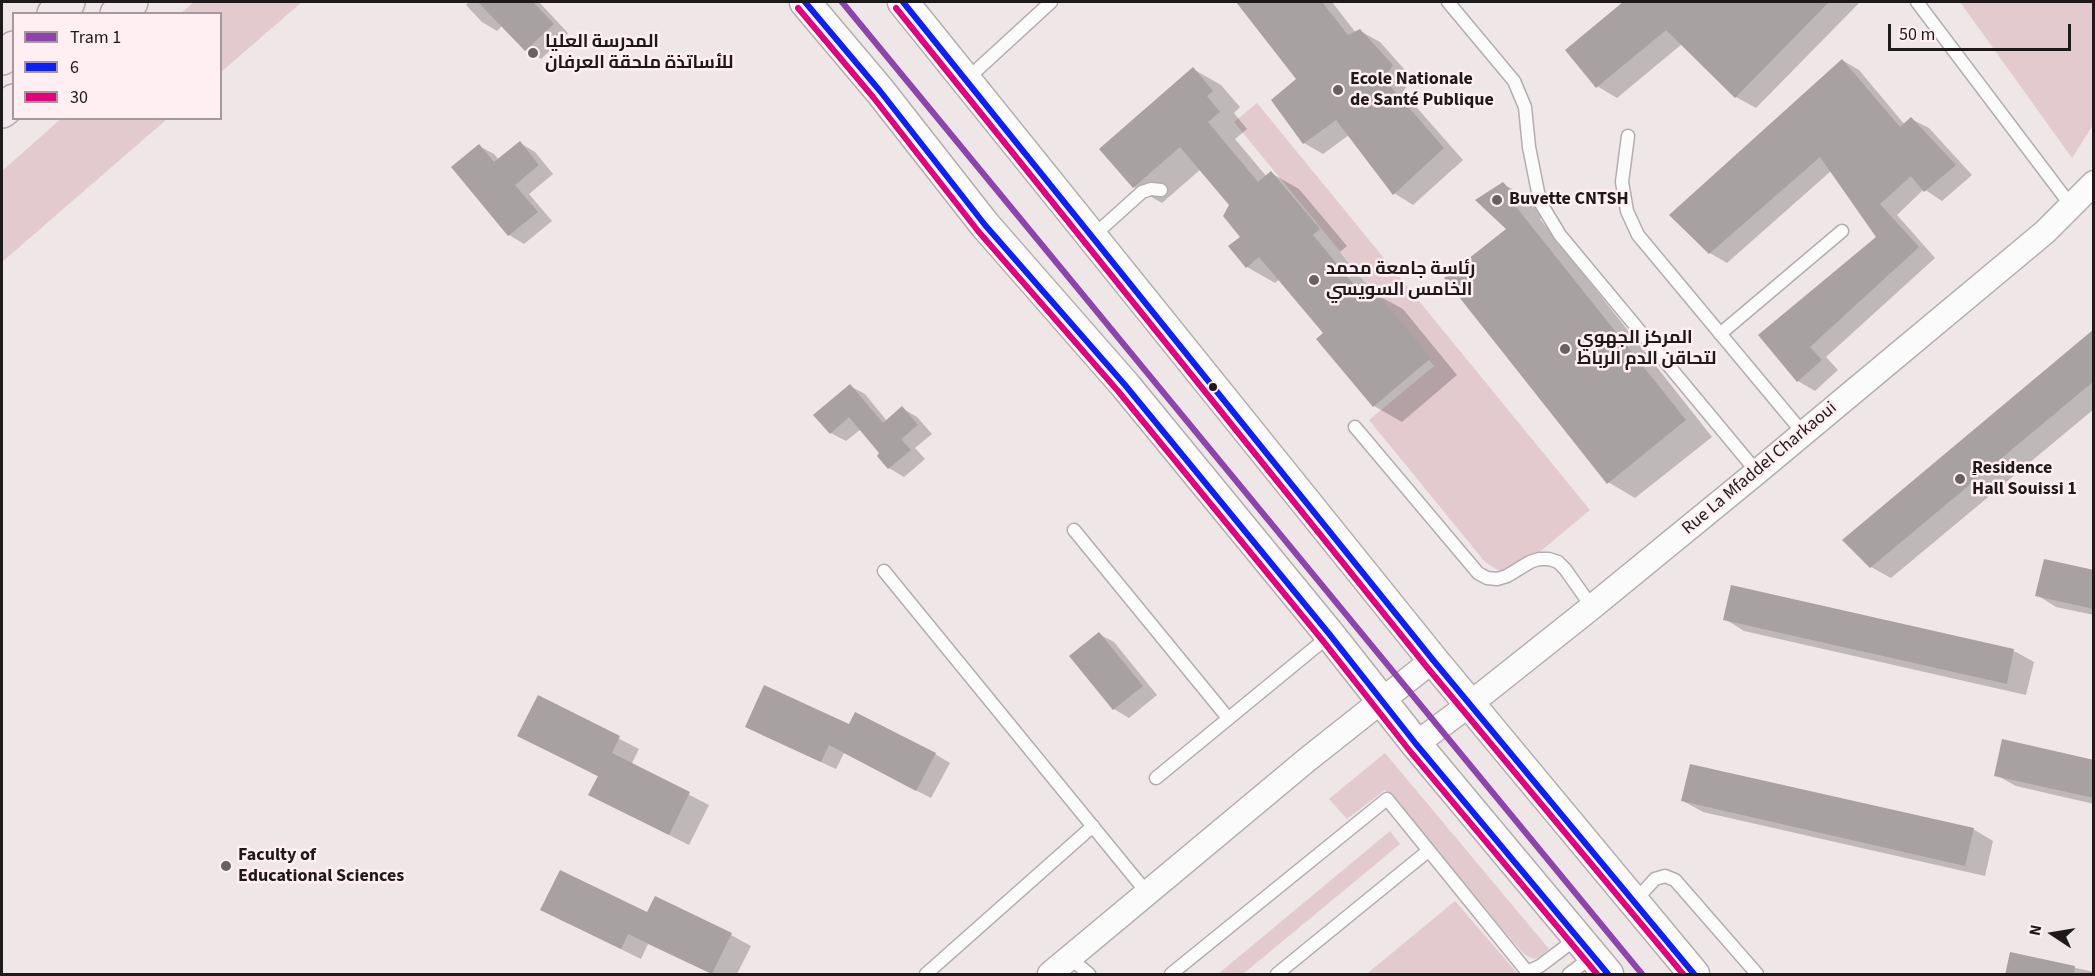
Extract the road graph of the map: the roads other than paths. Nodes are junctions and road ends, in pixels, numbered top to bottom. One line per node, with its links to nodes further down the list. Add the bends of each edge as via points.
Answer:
1 (68, 2): 8 (main road)
2 (131, 2): 9 (main road)
3 (805, 2): 24 (street, via 985,225 1125,385)
4 (903, 2): 10 (street)
5 (1051, 2): 10 (lane)
6 (1448, 2): 20 (lane, via 1514,81 1525,107 1540,202 1560,235)
7 (1917, 2): 14 (lane)
8 (56, 12)
9 (119, 12)
10 (966, 80): 16 (street)
11 (1628, 136): 17 (lane, via 1622,182 1627,211 1638,235)
12 (2094, 183): 14 (street, Rue La Mfaddel Charkaoui)
13 (1161, 190): 16 (lane, via 1142,192)
14 (2072, 207): 19 (street, Rue La Mfaddel Charkaoui)
15 (1842, 231): 17 (lane)
16 (1093, 236): 25 (street)
17 (1720, 334): 19 (lane)
18 (1355, 427): 23 (lane, via 1478,573 1497,579 1530,562 1549,559 1558,562)
19 (1803, 433): 20 (street, Rue La Mfaddel Charkaoui)
20 (1757, 472): 23 (street, Rue La Mfaddel Charkaoui)
21 (1074, 530): 28 (lane)
22 (884, 571): 31 (lane)
23 (1592, 607): 27 (street, Rue La Mfaddel Charkaoui)
24 (1330, 635): 26 (street); 28 (lane)
25 (1433, 660): 26 (street); 27 (street)
26 (1382, 700): 29 (street); 33 (street)
27 (1470, 704): 29 (street, Rue La Mfaddel Charkaoui); 34 (street)
28 (1228, 718): 30 (lane)
29 (1416, 744): 35 (street)
30 (1156, 778)
31 (1093, 826): 33 (lane); 38 (lane)
32 (1428, 851): 37 (lane); 41 (lane, via 1387,799); 42 (lane)
33 (1148, 894): 36 (street)
34 (1633, 903): 44 (street); 45 (lane, via 1655,879 1665,876 1676,880)
35 (1593, 956): 37 (lane, via 1540,966); 43 (lane)
36 (1070, 958): 39 (street); 40 (lane)
37 (1528, 974)
38 (926, 975)
39 (1050, 975)
40 (1089, 975)
41 (1171, 975)
42 (1277, 975)
43 (1569, 975)
44 (1694, 975)
45 (1757, 975)

